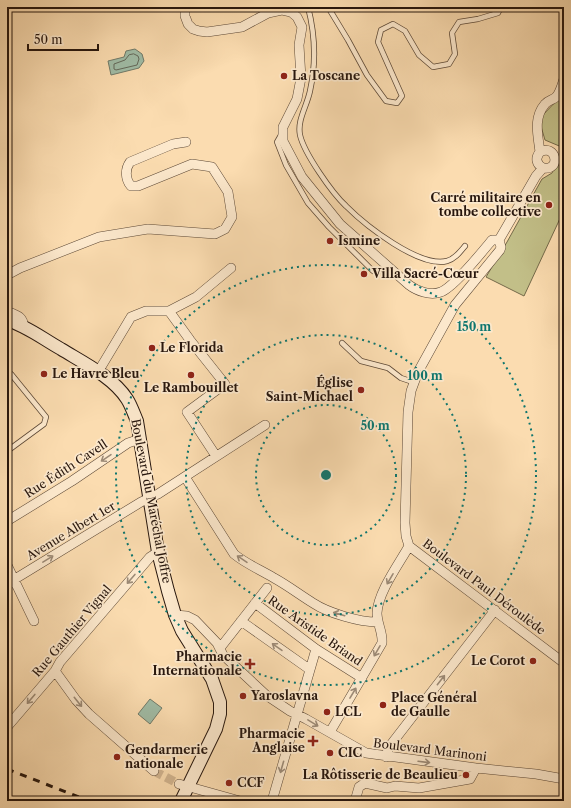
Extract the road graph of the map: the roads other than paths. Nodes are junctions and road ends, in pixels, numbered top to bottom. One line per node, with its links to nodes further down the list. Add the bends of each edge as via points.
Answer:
1 (185, 7): 6 (street, via 188,24 193,29 203,32 242,27 268,13 282,10 297,17 302,27 298,45 301,78 298,99)
2 (308, 7): 11 (lane, via 313,25 313,74 310,93 300,122 300,134 304,147 325,180 345,205 374,230 410,253 430,260 447,261 455,258)
3 (328, 7): 4 (lane, via 367,75 386,101 398,104 402,96 378,42 381,30 393,24 405,31 419,55 433,66 449,64 455,54 452,33 459,22 498,13)
4 (502, 7)
5 (564, 80): 8 (street, via 556,97 546,103 537,120)
6 (282, 133): 10 (street, via 283,141 302,176 340,224 414,289 433,293 447,289 492,240); 13 (lane, via 277,142 286,165 308,203)
7 (186, 142): 14 (street, via 173,144 130,162 127,166 127,182 131,186 138,186 192,164 212,167 228,192 232,217 225,229 215,234 148,229 99,238)
8 (540, 152): 9 (street, via 537,161); 9 (street, via 548,150 555,157 553,166)
9 (543, 168): 10 (street)
10 (499, 240): 22 (street, via 501,247 498,254 455,305)
11 (465, 246)
12 (230, 268): 16 (street, via 196,297)
13 (373, 271)
14 (7, 275)
15 (7, 311): 18 (street, via 21,317)
16 (169, 311): 20 (street, via 146,312 131,317); 26 (street, via 225,384 187,412)
17 (7, 320): 18 (main road, Boulevard du Maréchal Joffre)
18 (23, 326): 20 (main road, Boulevard du Maréchal Joffre)
19 (342, 342): 22 (lane, via 361,361 388,368 401,378)
20 (98, 372): 24 (main road, Boulevard du Maréchal Joffre, via 127,399 137,421)
21 (7, 374): 25 (lane, via 11,374 46,416 44,424 10,449)
22 (414, 382): 30 (street, via 409,401 406,468 405,523)
23 (266, 425): 26 (street, Avenue Albert 1er)
24 (140, 439): 28 (main road, Boulevard du Maréchal Joffre); 29 (street, Rue Édith Cavell, one-way to 29, via 128,443)
25 (7, 448)
26 (216, 456): 27 (street, Avenue Albert 1er)
27 (185, 477): 28 (street, Avenue Albert 1er); 41 (street, one-way to 27, via 368,622 326,610 234,554)
28 (149, 498): 31 (main road, Boulevard du Maréchal Joffre); 33 (street, Avenue Albert 1er, one-way to 28)
29 (7, 521)
30 (410, 546): 37 (street, Boulevard Paul Déroulède); 41 (street, one-way to 41, via 380,597)
31 (158, 552): 38 (main road, Boulevard du Maréchal Joffre); 46 (street, Rue Gauthier Vignal, one-way to 46, via 150,557)
32 (7, 565): 33 (street)
33 (15, 579): 34 (street, Avenue Albert 1er); 39 (street)
34 (7, 586)
35 (267, 588): 36 (street)
36 (255, 603): 40 (street); 43 (street, Rue Aristide Briand)
37 (495, 610): 44 (street, Boulevard Paul Déroulède); 51 (street, one-way to 37, via 389,747)
38 (175, 615): 42 (street, Boulevard Marinoni, via 188,616 195,620); 55 (main road, Boulevard du Maréchal Joffre, via 190,645 212,679 220,702 216,729)
39 (34, 621)
40 (241, 621): 42 (street); 45 (street, one-way to 40)
41 (377, 622): 47 (street, one-way to 47, via 383,635 382,643)
42 (220, 648): 48 (street, Boulevard Marinoni, via 223,655 266,695)
43 (316, 649): 45 (street); 47 (street, Rue Aristide Briand)
44 (564, 663)
45 (309, 669): 48 (street)
46 (55, 671): 49 (street, Rue Gauthier Vignal, one-way to 49); 53 (street, one-way to 53, via 89,714)
47 (362, 678): 50 (street, one-way to 47)
48 (297, 714): 50 (street, Boulevard Marinoni, one-way to 50); 58 (street, one-way to 58)
49 (7, 727)
50 (330, 732): 51 (street, Boulevard Marinoni, via 366,753)
51 (386, 757): 52 (street, Boulevard Marinoni, one-way to 52)
52 (476, 768): 54 (street, Boulevard Marinoni); 59 (street, via 470,779 419,788 387,788 365,783 359,787)
53 (154, 771)
54 (564, 779)
55 (183, 785): 56 (main road, Boulevard du Maréchal Joffre); 57 (street)
56 (181, 801)
57 (240, 801)
58 (272, 801)
59 (355, 801)

